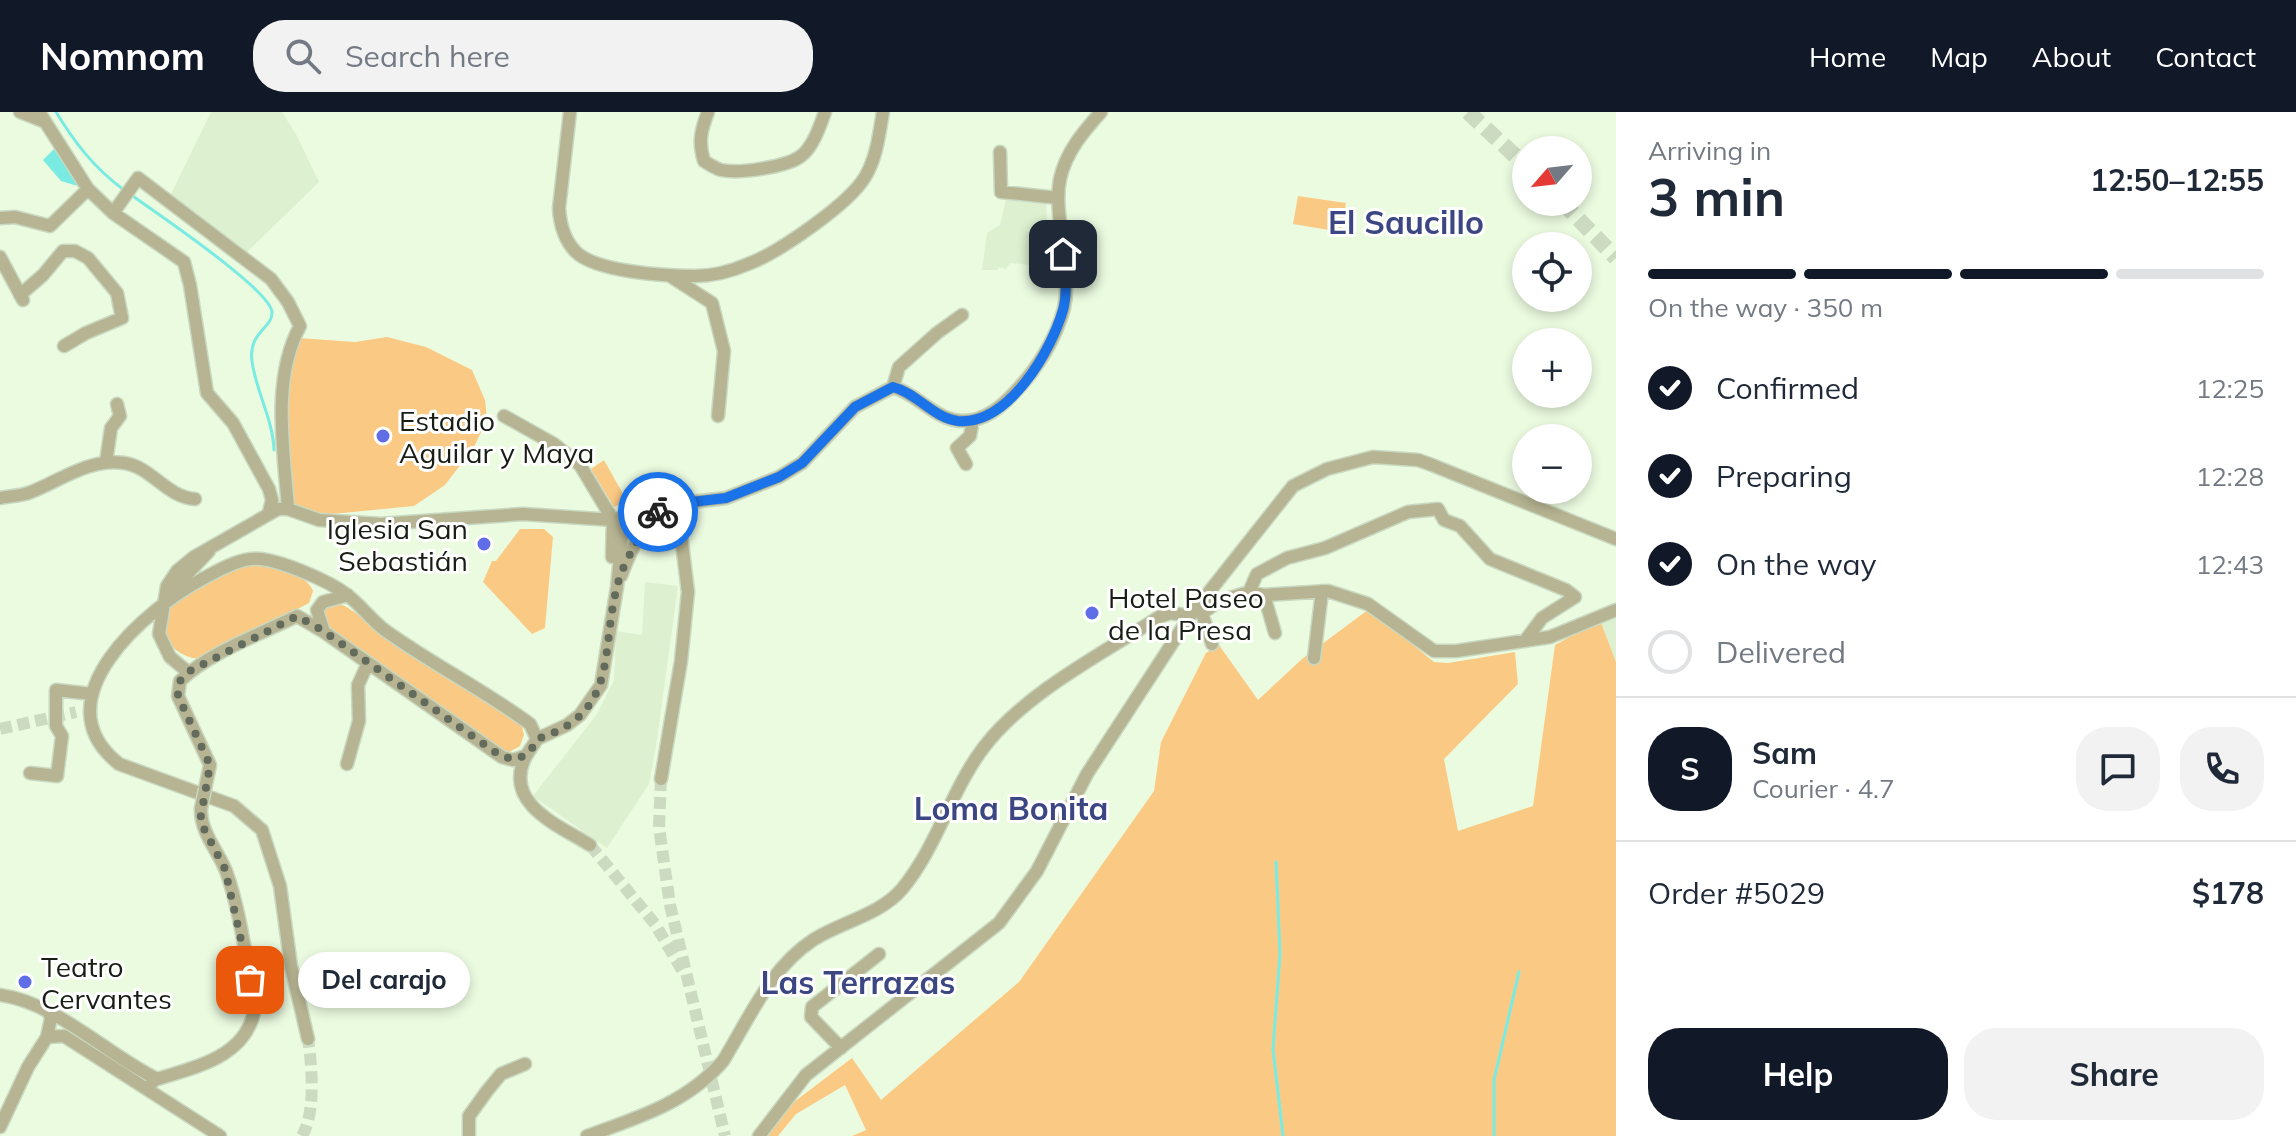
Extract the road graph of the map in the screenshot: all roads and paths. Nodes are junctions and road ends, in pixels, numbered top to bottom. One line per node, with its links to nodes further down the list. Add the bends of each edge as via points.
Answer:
1 (20, 112): 7 (street)
2 (570, 112): 14 (street, via 559,190 560,224 567,241 578,255 597,263)
3 (708, 112): 4 (street, via 700,133 704,161 718,170 734,171 801,157)
4 (825, 112)
5 (883, 112): 14 (street, via 874,158 864,178 821,217 750,264 717,274)
6 (1101, 112): 10 (street, via 1072,147)
7 (41, 116): 9 (street)
8 (1000, 152): 10 (street, via 1001,192)
9 (88, 189): 11 (street); 12 (street, via 50,226)
10 (1058, 198): 21 (street, via 1064,308 1039,364 1006,402)
11 (113, 213): 28 (street, via 135,182 271,279 288,302 300,326 290,345 284,386); 29 (street, via 184,262 202,379 269,489)
12 (0, 218)
13 (0, 257): 16 (street, via 21,297 63,251 88,258 117,293 122,318)
14 (667, 274): 20 (street, via 712,303 724,351)
15 (962, 315): 17 (street, via 899,367)
16 (64, 346)
17 (893, 387): 21 (street, via 948,419); 26 (street, via 855,407 802,463 779,477 726,498)
18 (117, 404): 22 (street, via 120,416 111,428)
19 (504, 416): 30 (street, via 580,465)
20 (718, 416)
21 (973, 420): 23 (street, via 970,436 957,448)
22 (106, 462): 24 (street, via 28,493); 25 (street, via 133,465 179,496)
23 (966, 464)
24 (0, 498)
25 (195, 499)
26 (670, 505): 27 (street); 33 (street, via 653,516 640,536); 56 (street, via 680,527 688,592)
27 (647, 508): 30 (street); 33 (street, via 623,526)
28 (288, 509): 29 (street); 30 (street, via 319,520 381,524 523,514)
29 (269, 512): 38 (street, via 177,571)
30 (613, 520): 33 (street)
31 (1616, 539): 40 (street, via 1418,460 1373,457 1327,469 1293,486)
32 (322, 581): 36 (street); 38 (street, via 267,560 246,560); 41 (street, via 319,600)
33 (617, 587): 52 (street, via 601,685 580,715)
34 (1322, 591): 37 (street); 45 (street, via 1368,604 1434,651); 47 (street)
35 (1249, 592): 37 (street); 40 (street); 45 (street, via 1257,574 1287,558 1325,548 1408,512 1438,509 1490,559 1575,597 1542,618)
36 (348, 595): 43 (street, via 323,602 317,610); 52 (street, via 386,631 530,724)
37 (1264, 595): 44 (street)
38 (164, 601): 42 (street); 49 (street, via 158,626 161,642)
39 (1616, 610): 45 (street, via 1550,637)
40 (1195, 613): 46 (street); 63 (street, via 1087,774 1037,871 1006,914); 70 (street, via 1159,617 1016,713 983,748 902,890 812,941 783,966 723,1061 698,1086 650,1113)
41 (297, 616): 43 (street); 49 (street)
42 (141, 623): 49 (street); 50 (street, via 122,640 95,683)
43 (324, 632): 48 (street)
44 (1275, 633)
45 (1525, 641)
46 (1212, 644)
47 (1314, 658)
48 (368, 663): 53 (street, via 502,757); 54 (street, via 358,685 359,721)
49 (184, 677): 65 (street, bridge, via 178,696 210,765 201,814 235,904 255,1006 246,1032 230,1050 215,1061)
50 (91, 700): 51 (street); 55 (street, via 56,690 56,726 62,736 57,776); 62 (street, via 95,733 106,754 119,764 234,806 262,830 280,886)
51 (76, 712)
52 (537, 739): 53 (street)
53 (525, 756): 57 (street, via 521,781 528,804)
54 (347, 764)
55 (30, 773)
56 (661, 779)
57 (590, 845)
58 (879, 954): 63 (street, via 812,1007 811,1017)
59 (0, 995): 60 (street)
60 (48, 1011): 61 (street); 65 (street)
61 (47, 1037): 66 (street, via 64,1036); 67 (street)
62 (308, 1039)
63 (841, 1048): 71 (street, via 806,1075)
64 (525, 1064): 69 (street, via 501,1074 487,1091 469,1116)
65 (157, 1079): 66 (street)
66 (151, 1092): 68 (street)
67 (0, 1127)
68 (220, 1136)
69 (469, 1136)
70 (587, 1136)
71 (759, 1136)

